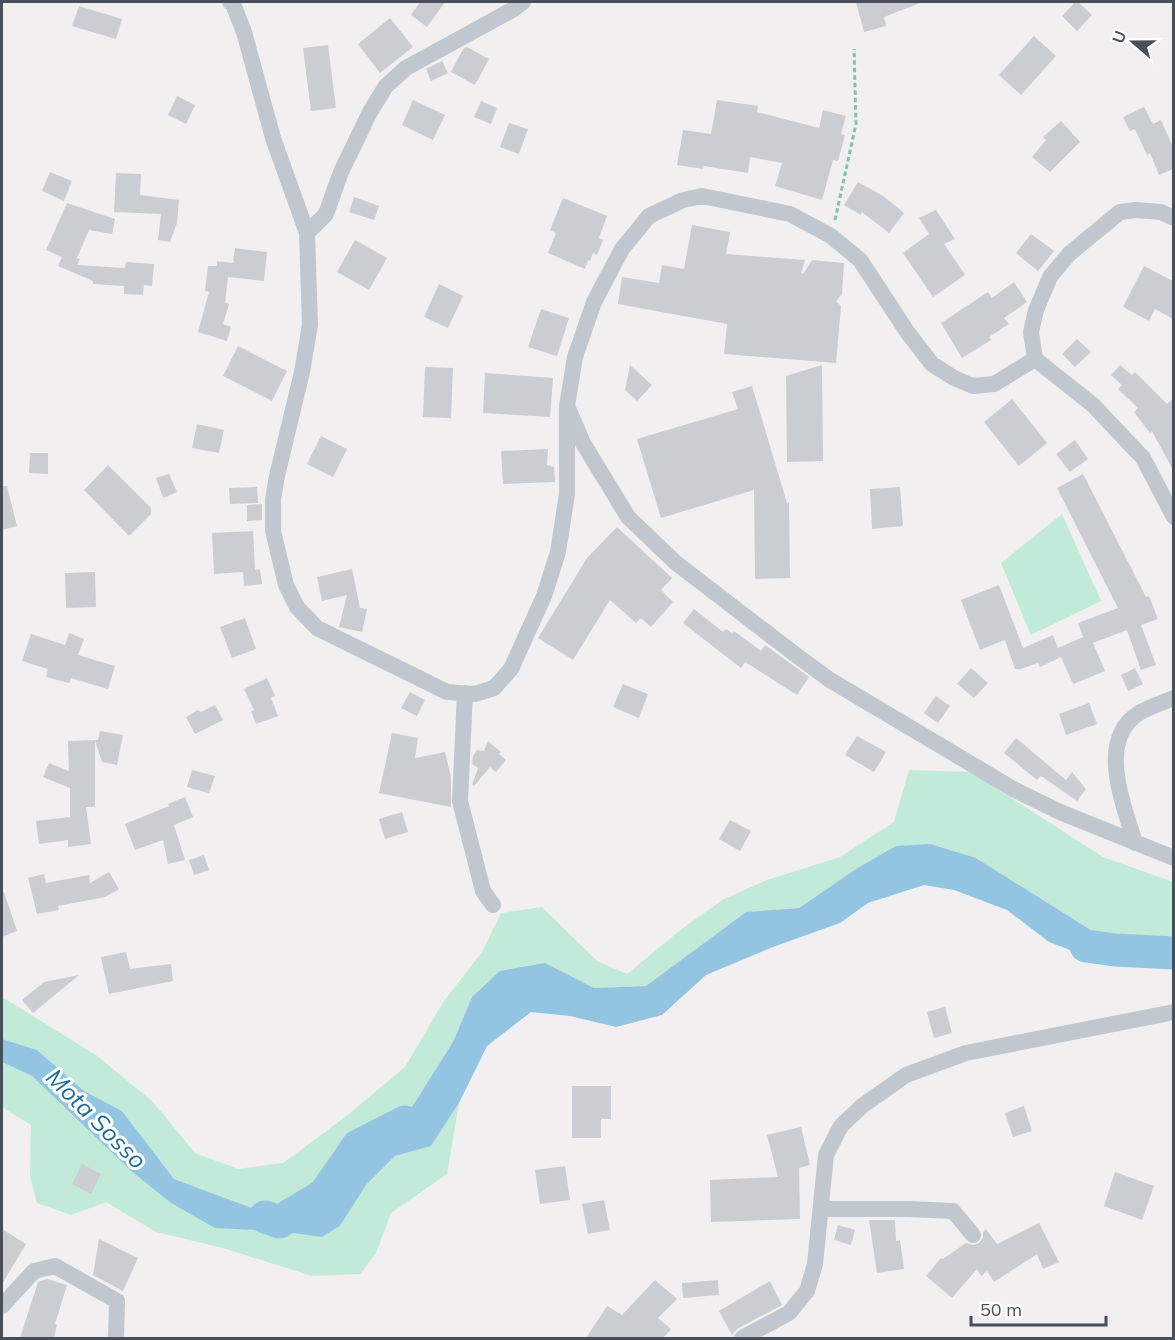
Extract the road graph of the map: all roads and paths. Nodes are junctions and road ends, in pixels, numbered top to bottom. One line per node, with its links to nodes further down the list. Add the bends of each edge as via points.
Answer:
1 (230, 2): 5 (street, via 244,33 273,138)
2 (523, 2): 5 (street, via 406,68 386,86 341,172 326,213)
3 (854, 49): 6 (path, via 856,124)
4 (1173, 218): 7 (street, via 1145,210 1120,212 1069,254 1050,277 1036,310 1031,332)
5 (307, 233): 10 (street, via 310,325 273,499 273,531 286,585 297,607 317,628 447,692)
6 (831, 236): 7 (street, via 860,260 933,364 954,378 974,386 994,384); 8 (street, via 790,214 702,196 682,200 649,216 622,249 594,302 575,357)
7 (1035, 359): 9 (street, via 1094,405 1143,458)
8 (567, 406): 10 (street, via 567,494 558,552 544,596 511,669 494,688); 12 (street, via 583,443 628,517 676,563 777,641 831,680 1015,790)
9 (1173, 517)
10 (465, 693): 14 (street, via 460,801 483,891)
11 (1173, 698): 12 (street, via 1138,714 1124,727 1116,748 1116,781)
12 (1135, 843): 13 (street)
13 (1173, 858)
14 (493, 905)
15 (1173, 1012): 16 (street, via 966,1053 906,1074 841,1126 826,1155)
16 (821, 1209): 17 (street, via 953,1211); 20 (street, via 815,1264 807,1291 789,1313)
17 (973, 1234)
18 (2, 1306): 19 (street, via 34,1271 55,1266 117,1301)
19 (116, 1338)
20 (742, 1338)

